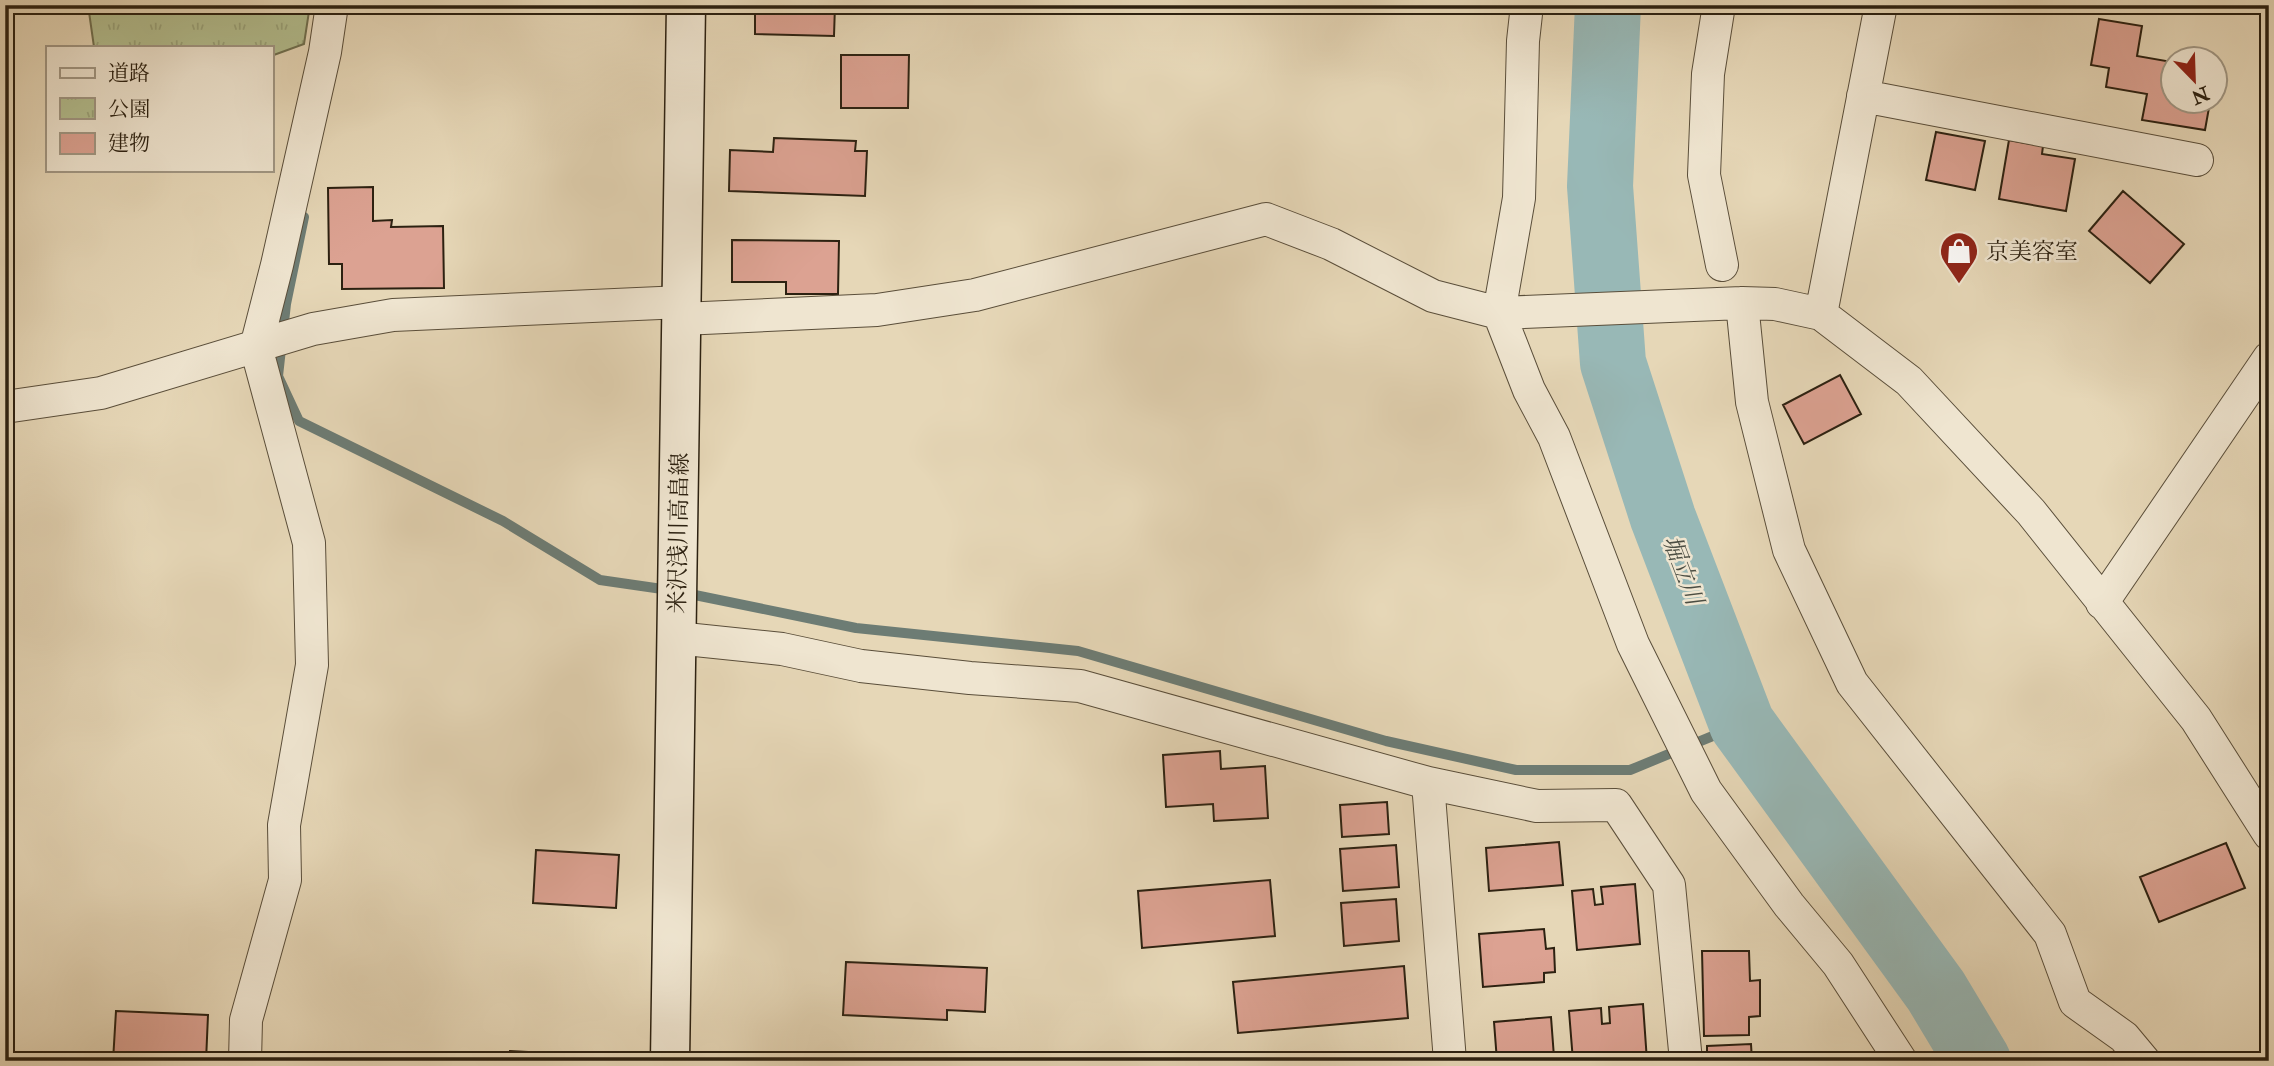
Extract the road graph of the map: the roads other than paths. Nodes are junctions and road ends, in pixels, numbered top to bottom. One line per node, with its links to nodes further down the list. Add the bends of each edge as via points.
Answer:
1 (332, 5): 13 (street)
2 (687, 5): 10 (main road, 米沢浅川高畠線)
3 (1527, 5): 11 (street, via 1519,198)
4 (1719, 5): 8 (street, via 1708,74 1704,174)
5 (1881, 5): 6 (street)
6 (1863, 96): 7 (street); 12 (street)
7 (2197, 160)
8 (1722, 265)
9 (1730, 304): 11 (street); 12 (street, via 1775,304); 25 (street, via 1789,550 1852,683 2050,934 2075,1002 2124,1037)
10 (682, 310): 11 (street, via 877,310 975,295 1266,219 1331,244 1433,296); 13 (street, via 393,315 313,329); 17 (main road, 米沢浅川高畠線)
11 (1499, 313): 24 (street, via 1529,390 1554,437 1633,644 1706,791 1838,964)
12 (1821, 314): 16 (street, via 1909,381 2031,512)
13 (262, 345): 15 (street, via 101,393); 20 (street, via 309,543 312,665 284,825 285,880 246,1020)
14 (2269, 358): 16 (street)
15 (5, 407)
16 (2102, 603): 19 (street, via 2196,719)
17 (676, 638): 18 (street, via 782,649 861,666 1080,686); 21 (main road, 米沢浅川高畠線)
18 (1428, 783): 22 (street); 23 (street, via 1537,806 1616,805 1669,885)
19 (2269, 834)
20 (245, 1061)
21 (670, 1061)
22 (1450, 1061)
23 (1686, 1061)
24 (1901, 1061)
25 (2144, 1061)

